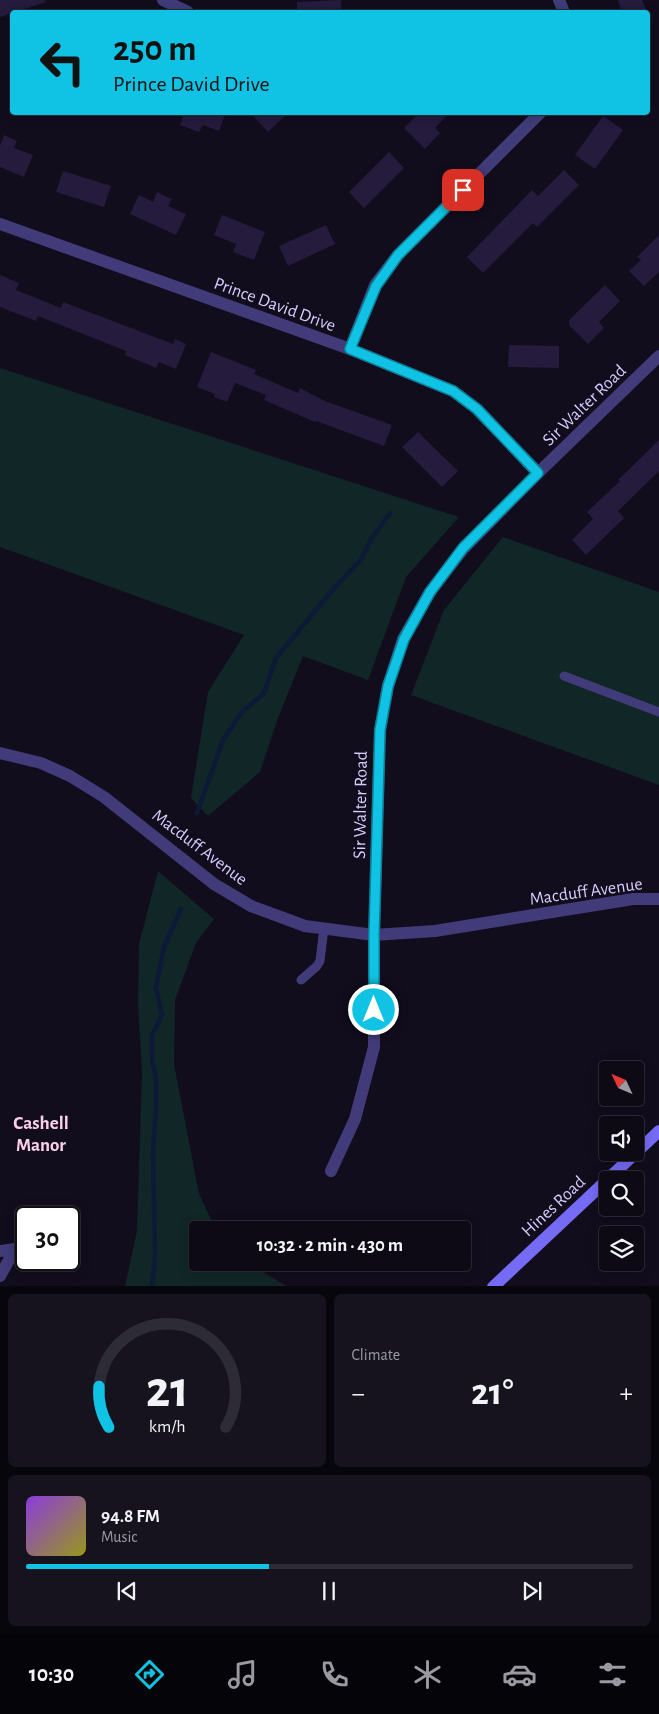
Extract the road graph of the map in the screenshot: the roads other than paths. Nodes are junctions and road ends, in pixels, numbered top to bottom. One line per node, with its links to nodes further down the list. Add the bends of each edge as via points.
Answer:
1 (163, 0): 2 (street)
2 (184, 10)
3 (538, 115): 5 (street, via 398,255 376,286)
4 (0, 224): 5 (street, Prince David Drive)
5 (350, 349): 7 (street, Prince David Drive, via 453,391 477,409)
6 (659, 356): 7 (street, Sir Walter Road)
7 (538, 473): 13 (street, Sir Walter Road, via 463,548 430,592 404,639 388,686 380,730)
8 (564, 676): 9 (lane)
9 (659, 712)
10 (0, 753): 12 (street, Macduff Avenue, via 41,764 104,796 214,884 251,906 304,926)
11 (659, 899): 13 (street, Macduff Avenue, via 633,900 434,931)
12 (324, 928): 13 (street, Macduff Avenue); 14 (lane, via 320,961)
13 (374, 935): 16 (street, Sir Walter Road, via 374,1047 355,1119)
14 (301, 980)
15 (659, 1131): 19 (street, Hines Road)
16 (331, 1171)
17 (0, 1251): 18 (street, via 15,1248)
18 (0, 1276)
19 (493, 1286)

